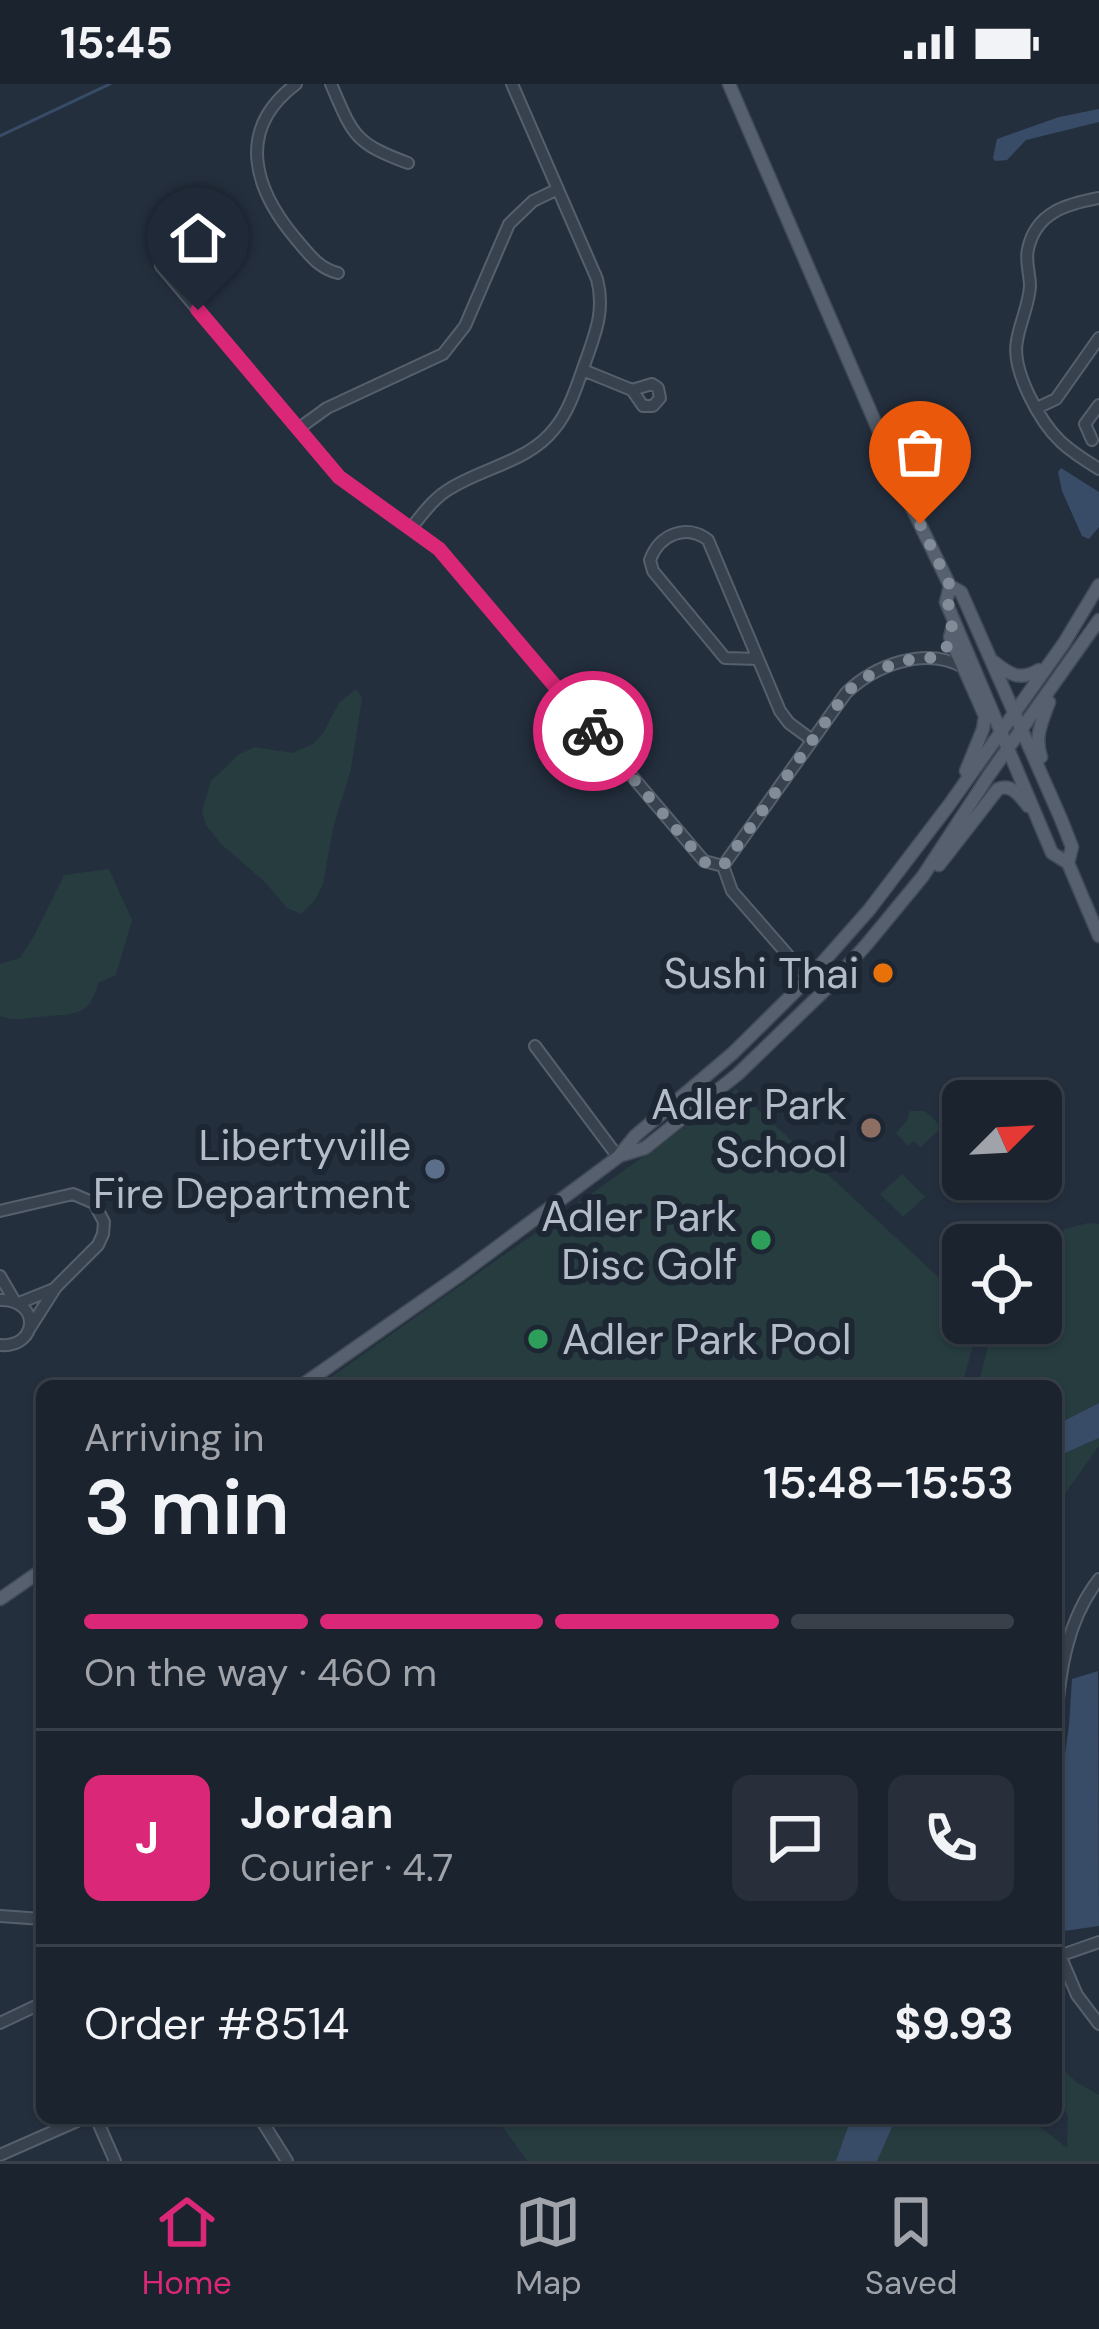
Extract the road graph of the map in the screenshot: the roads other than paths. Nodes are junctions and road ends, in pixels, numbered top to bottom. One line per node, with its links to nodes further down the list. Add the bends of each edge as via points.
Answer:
1 (296, 84): 9 (street, via 262,130 261,184 317,264)
2 (331, 84): 5 (street, via 356,136)
3 (512, 84): 6 (street)
4 (729, 84): 21 (main road)
5 (408, 163)
6 (557, 189): 11 (street, via 600,291 600,320); 15 (street, via 507,226 465,326 443,354)
7 (1099, 198): 14 (street, via 1052,212 1028,248 1027,305 1015,345)
8 (160, 248): 15 (street, via 161,266)
9 (338, 272)
10 (1099, 338): 14 (street, via 1056,399)
11 (583, 370): 12 (street); 19 (street, via 546,438 451,488)
12 (632, 390)
13 (1099, 405): 16 (street, via 1085,424)
14 (1037, 408): 17 (street)
15 (298, 430): 19 (street, via 350,487)
16 (1096, 440): 17 (street)
17 (1080, 457): 18 (street)
18 (1099, 470)
19 (412, 527): 40 (street, via 704,862)
20 (1099, 585): 28 (main road)
21 (950, 586): 23 (main road); 27 (main road, via 961,592)
22 (1099, 620): 30 (main road)
23 (954, 621): 24 (main road); 32 (main road)
24 (951, 640): 26 (street); 29 (main road)
25 (758, 658): 25 (street, via 708,540 688,531 661,541 653,571 725,658); 34 (street, via 780,711)
26 (937, 658): 29 (street); 34 (street, via 909,659 856,683)
27 (989, 658): 28 (main road, via 1018,677); 31 (main road)
28 (1046, 666): 31 (main road)
29 (963, 667): 36 (main road, via 985,716)
30 (1056, 684): 33 (main road); 37 (main road, via 1037,743 1064,808)
31 (1013, 712): 32 (main road); 33 (main road)
32 (1001, 729): 35 (main road); 36 (main road)
33 (1022, 731): 35 (main road); 37 (main road)
34 (812, 740): 40 (street)
35 (1009, 748): 38 (main road); 41 (main road)
36 (969, 777): 43 (main road)
37 (1061, 819): 39 (main road, via 1072,847)
38 (1040, 822): 39 (main road, via 1052,853); 41 (main road, via 1016,792 998,789)
39 (1068, 863): 42 (main road)
40 (723, 866): 43 (street, via 732,891)
41 (922, 876): 44 (main road)
42 (1099, 936)
43 (808, 980): 44 (street); 46 (main road)
44 (821, 994): 46 (main road, via 713,1095 645,1148)
45 (535, 1046): 46 (street)
46 (618, 1157): 53 (main road)
47 (0, 1211): 49 (street, via 73,1194 100,1211 98,1246)
48 (0, 1276): 50 (street)
49 (56, 1287): 50 (street); 51 (street)
50 (11, 1301): 51 (street, via 29,1316)
51 (28, 1331): 52 (street)
52 (1, 1346)
53 (310, 1380)
54 (36, 1574): 56 (main road)
55 (1099, 1580): 57 (street, via 1080,1610)
56 (0, 1599)
57 (1062, 1678)
58 (0, 1916): 59 (street)
59 (36, 1919)
60 (1099, 1942): 61 (street)
61 (1062, 1950)
62 (1062, 1960): 65 (street)
63 (36, 2006): 64 (street)
64 (0, 2023)
65 (1099, 2024)
66 (70, 2124): 69 (street)
67 (99, 2124): 70 (street)
68 (264, 2124): 71 (street)
69 (0, 2155)
70 (115, 2161)
71 (287, 2161)

